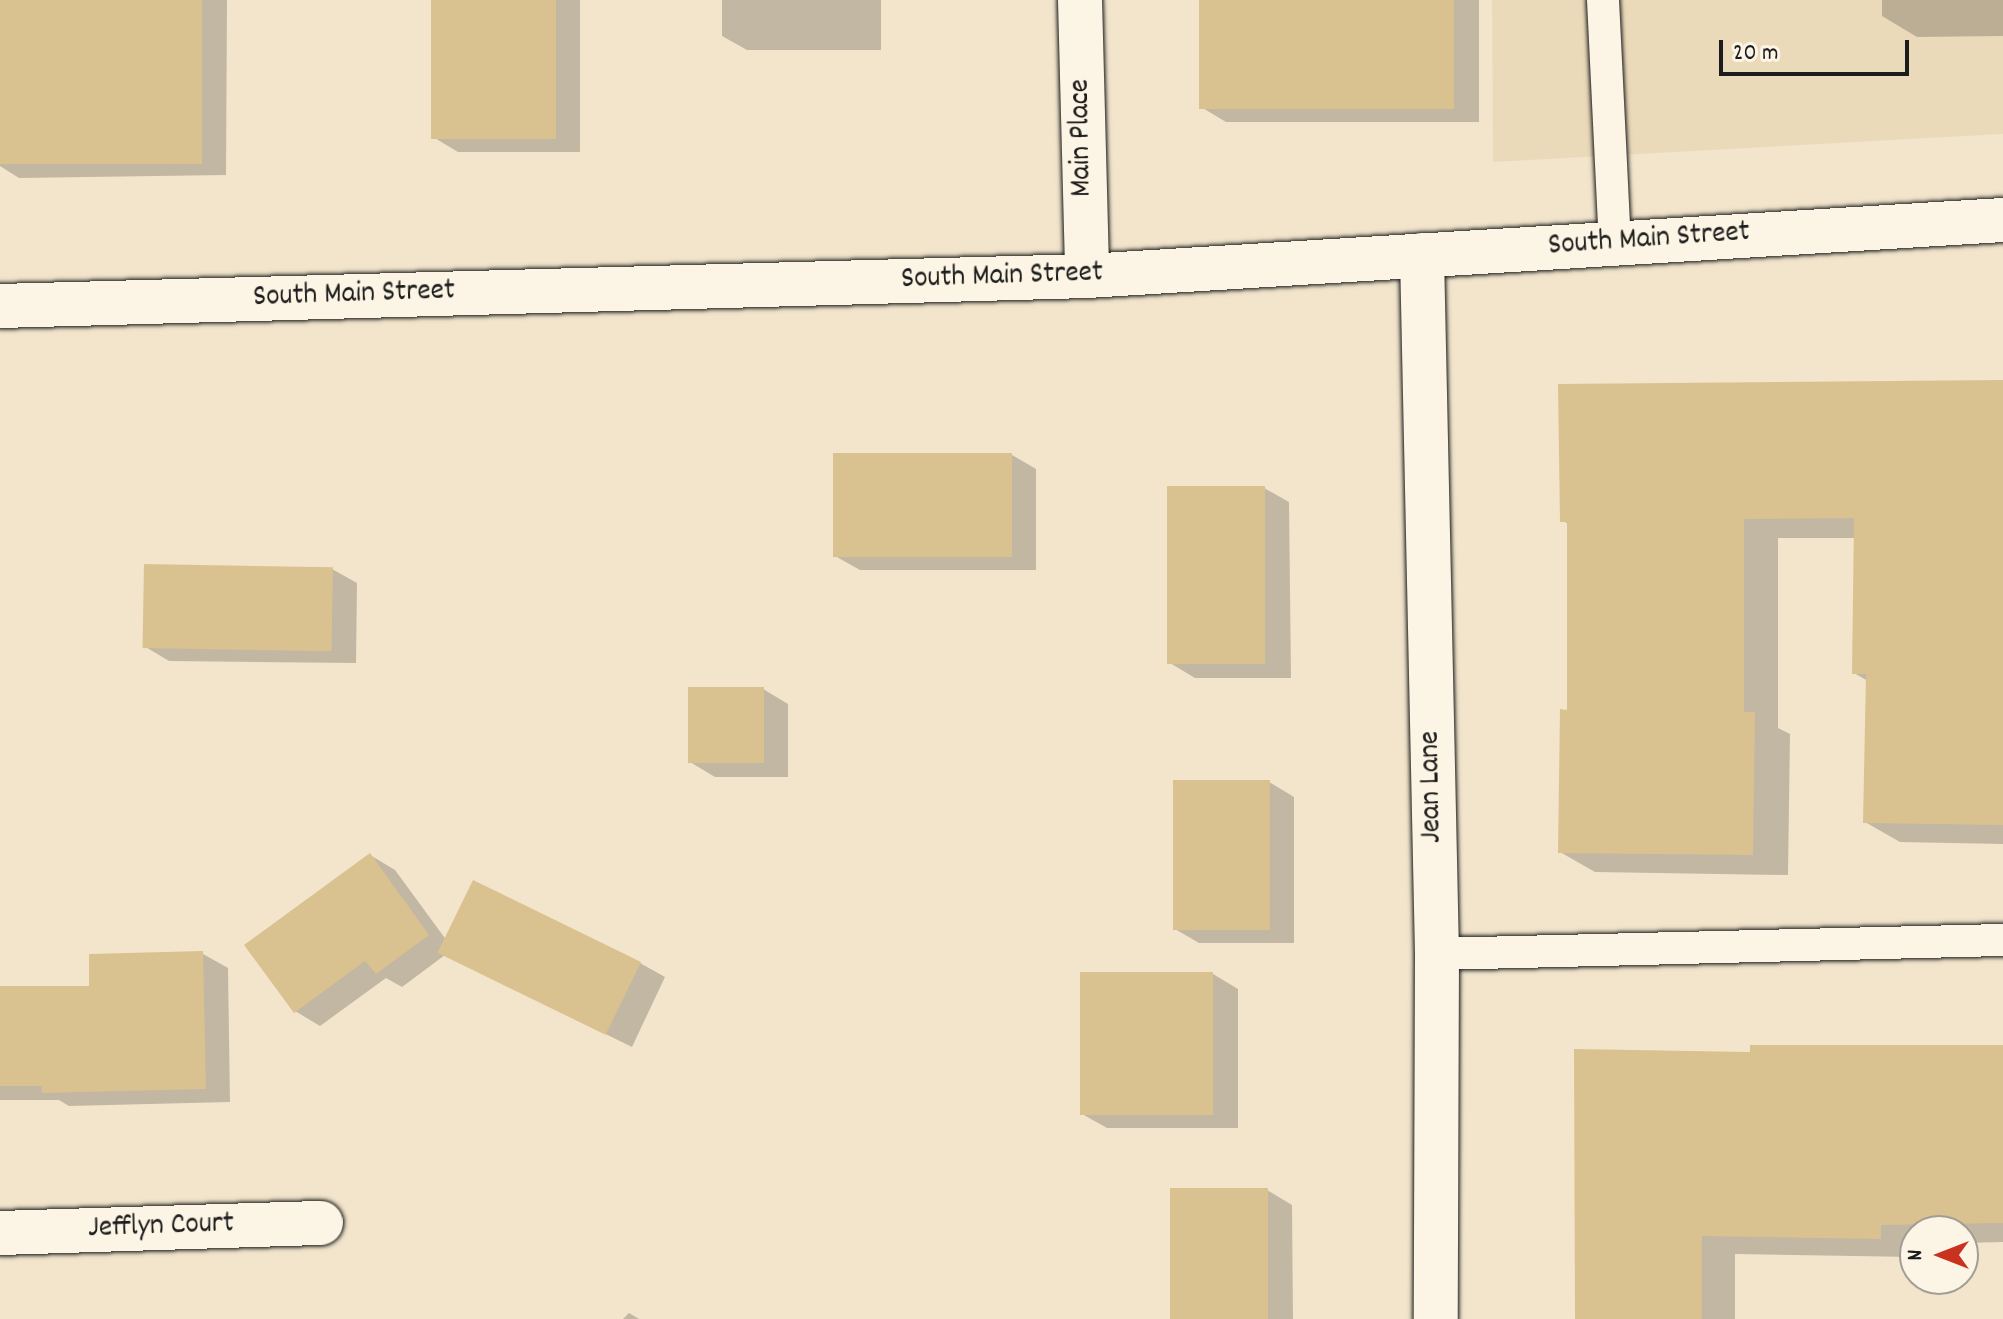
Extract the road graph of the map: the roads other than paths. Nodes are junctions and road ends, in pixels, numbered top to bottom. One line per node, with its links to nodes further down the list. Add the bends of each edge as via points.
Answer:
1 (1080, 0): 6 (street, Main Place)
2 (1603, 0): 4 (lane)
3 (2003, 220): 4 (street, South Main Street)
4 (1615, 243): 5 (street, South Main Street)
5 (1422, 255): 6 (street, South Main Street); 9 (street, Jean Lane)
6 (1087, 276): 7 (street, South Main Street)
7 (0, 306)
8 (2003, 940): 9 (lane)
9 (1437, 954): 12 (street, Jean Lane)
10 (321, 1223): 11 (street, Jefflyn Court)
11 (0, 1233)
12 (1436, 1319)

